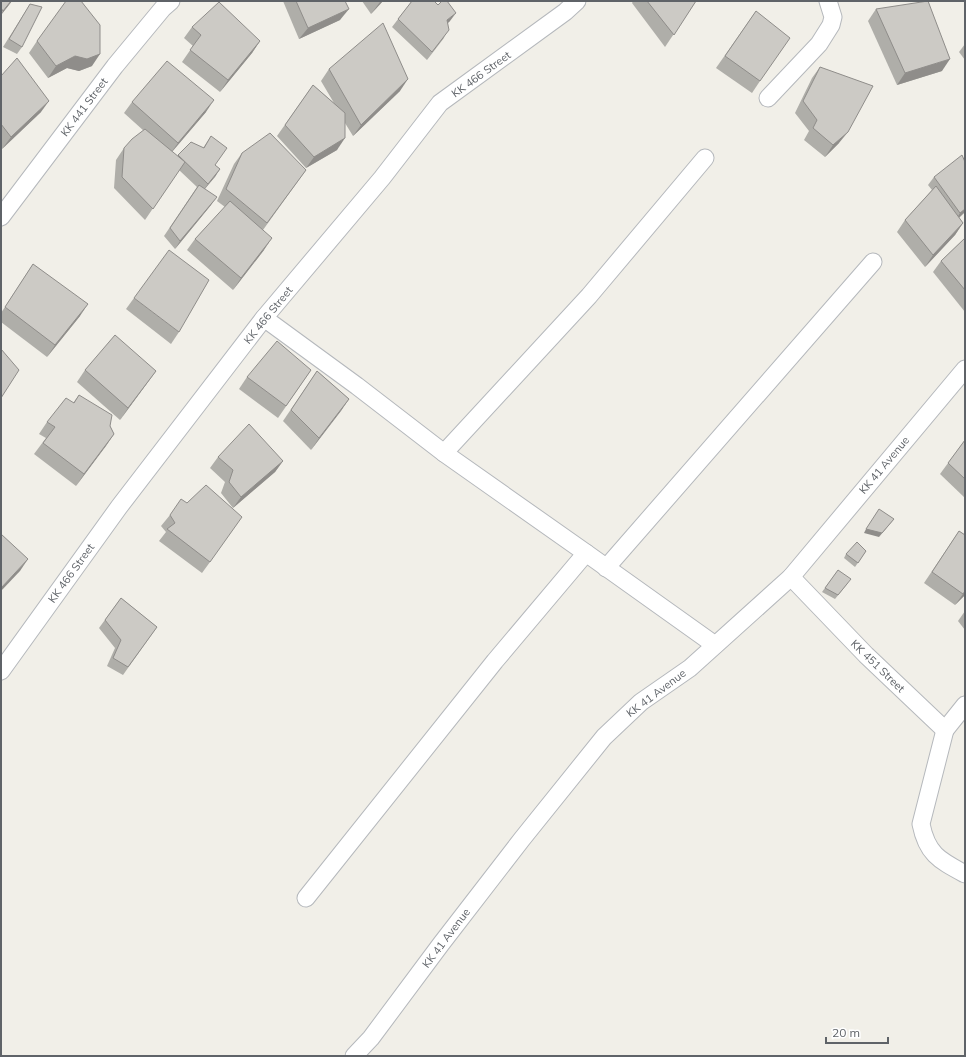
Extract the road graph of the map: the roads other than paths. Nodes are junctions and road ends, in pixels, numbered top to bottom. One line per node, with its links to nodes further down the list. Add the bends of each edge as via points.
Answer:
1 (171, 1): 6 (street, KK 441 Street, via 115,66)
2 (577, 1): 8 (street, KK 466 Street, via 440,103 382,178)
3 (828, 1): 4 (street, via 833,17 831,25 819,44)
4 (768, 98)
5 (705, 158): 10 (street, via 589,296)
6 (1, 217)
7 (873, 262): 12 (street)
8 (264, 318): 10 (street); 15 (street, KK 466 Street, via 119,507)
9 (965, 369): 13 (street, KK 41 Avenue)
10 (444, 453): 11 (street)
11 (586, 553): 12 (street); 19 (street, via 495,661)
12 (606, 568): 14 (street)
13 (791, 577): 14 (street, KK 41 Avenue); 17 (street, KK 451 Street, via 866,655)
14 (715, 645): 20 (street, KK 41 Avenue, via 690,668 641,702 604,737 512,851 371,1038)
15 (1, 670)
16 (965, 705): 17 (street)
17 (945, 730): 18 (street, via 921,824 931,851 946,864)
18 (965, 874)
19 (306, 898)
20 (354, 1056)

